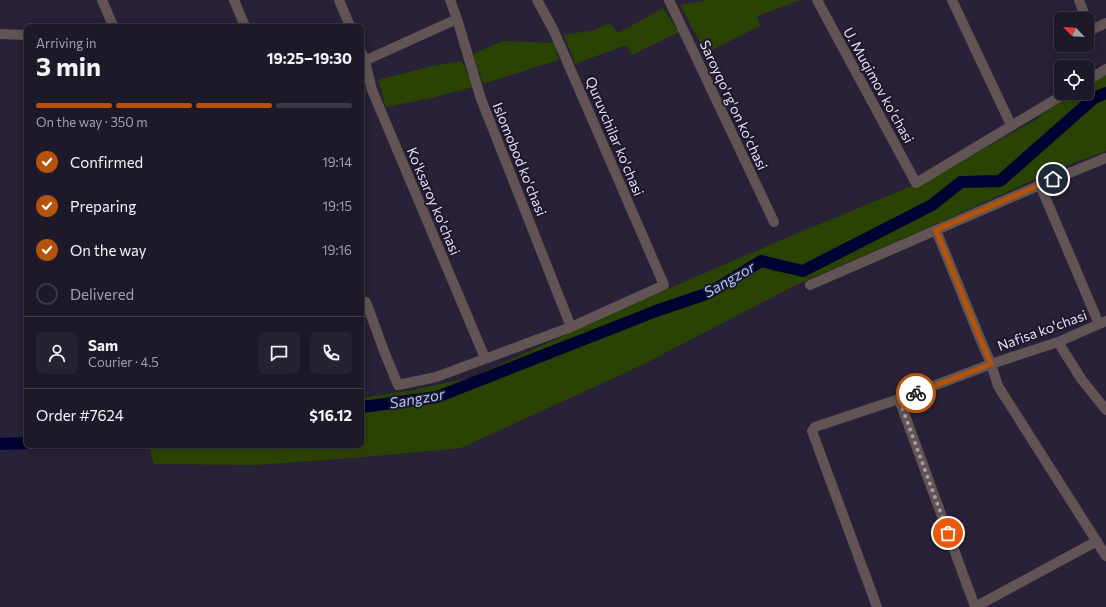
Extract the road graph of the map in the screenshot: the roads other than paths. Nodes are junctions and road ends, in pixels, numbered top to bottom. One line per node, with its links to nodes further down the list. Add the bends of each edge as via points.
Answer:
1 (102, 0): 14 (street)
2 (234, 0): 15 (street)
3 (339, 0): 16 (street)
4 (450, 0): 11 (street, Islomobod ko'chasi)
5 (537, 0): 32 (street, Quruvchilar ko'chasi, via 553,29 664,285)
6 (669, 0): 27 (street, Saroyqo'rg'on ko'chasi)
7 (816, 0): 24 (street, U. Muqimov ko'chasi, via 916,183)
8 (952, 0): 24 (street)
9 (1079, 0): 10 (street)
10 (1084, 12)
11 (457, 19): 19 (street); 32 (street, Islomobod ko'chasi, via 481,99)
12 (1094, 23): 13 (street)
13 (1106, 23)
14 (112, 24)
15 (244, 24)
16 (349, 24)
17 (0, 34): 18 (street)
18 (24, 35)
19 (364, 59)
20 (364, 62): 34 (street, Ko'ksaroy ko'chasi, via 372,90)
21 (1106, 70): 22 (street)
22 (1094, 77)
23 (1054, 100): 24 (street)
24 (1011, 126)
25 (1106, 158): 26 (street)
26 (1040, 185): 28 (street); 31 (street)
27 (774, 222)
28 (936, 230): 29 (street); 35 (street)
29 (810, 285)
30 (366, 302): 34 (street, via 398,384 436,377)
31 (1102, 323): 33 (street, Nafisa ko'chasi)
32 (571, 326): 34 (street)
33 (1058, 342): 35 (street, Nafisa ko'chasi); 37 (street, via 1082,380)
34 (485, 358)
35 (991, 364): 36 (street, Nafisa ko'chasi); 38 (street, via 998,386)
36 (899, 399): 38 (street, via 975,607); 40 (street, Nafisa ko'chasi, via 815,427 812,431)
37 (1106, 410)
38 (1097, 542): 39 (street)
39 (1106, 556)
40 (877, 607)

